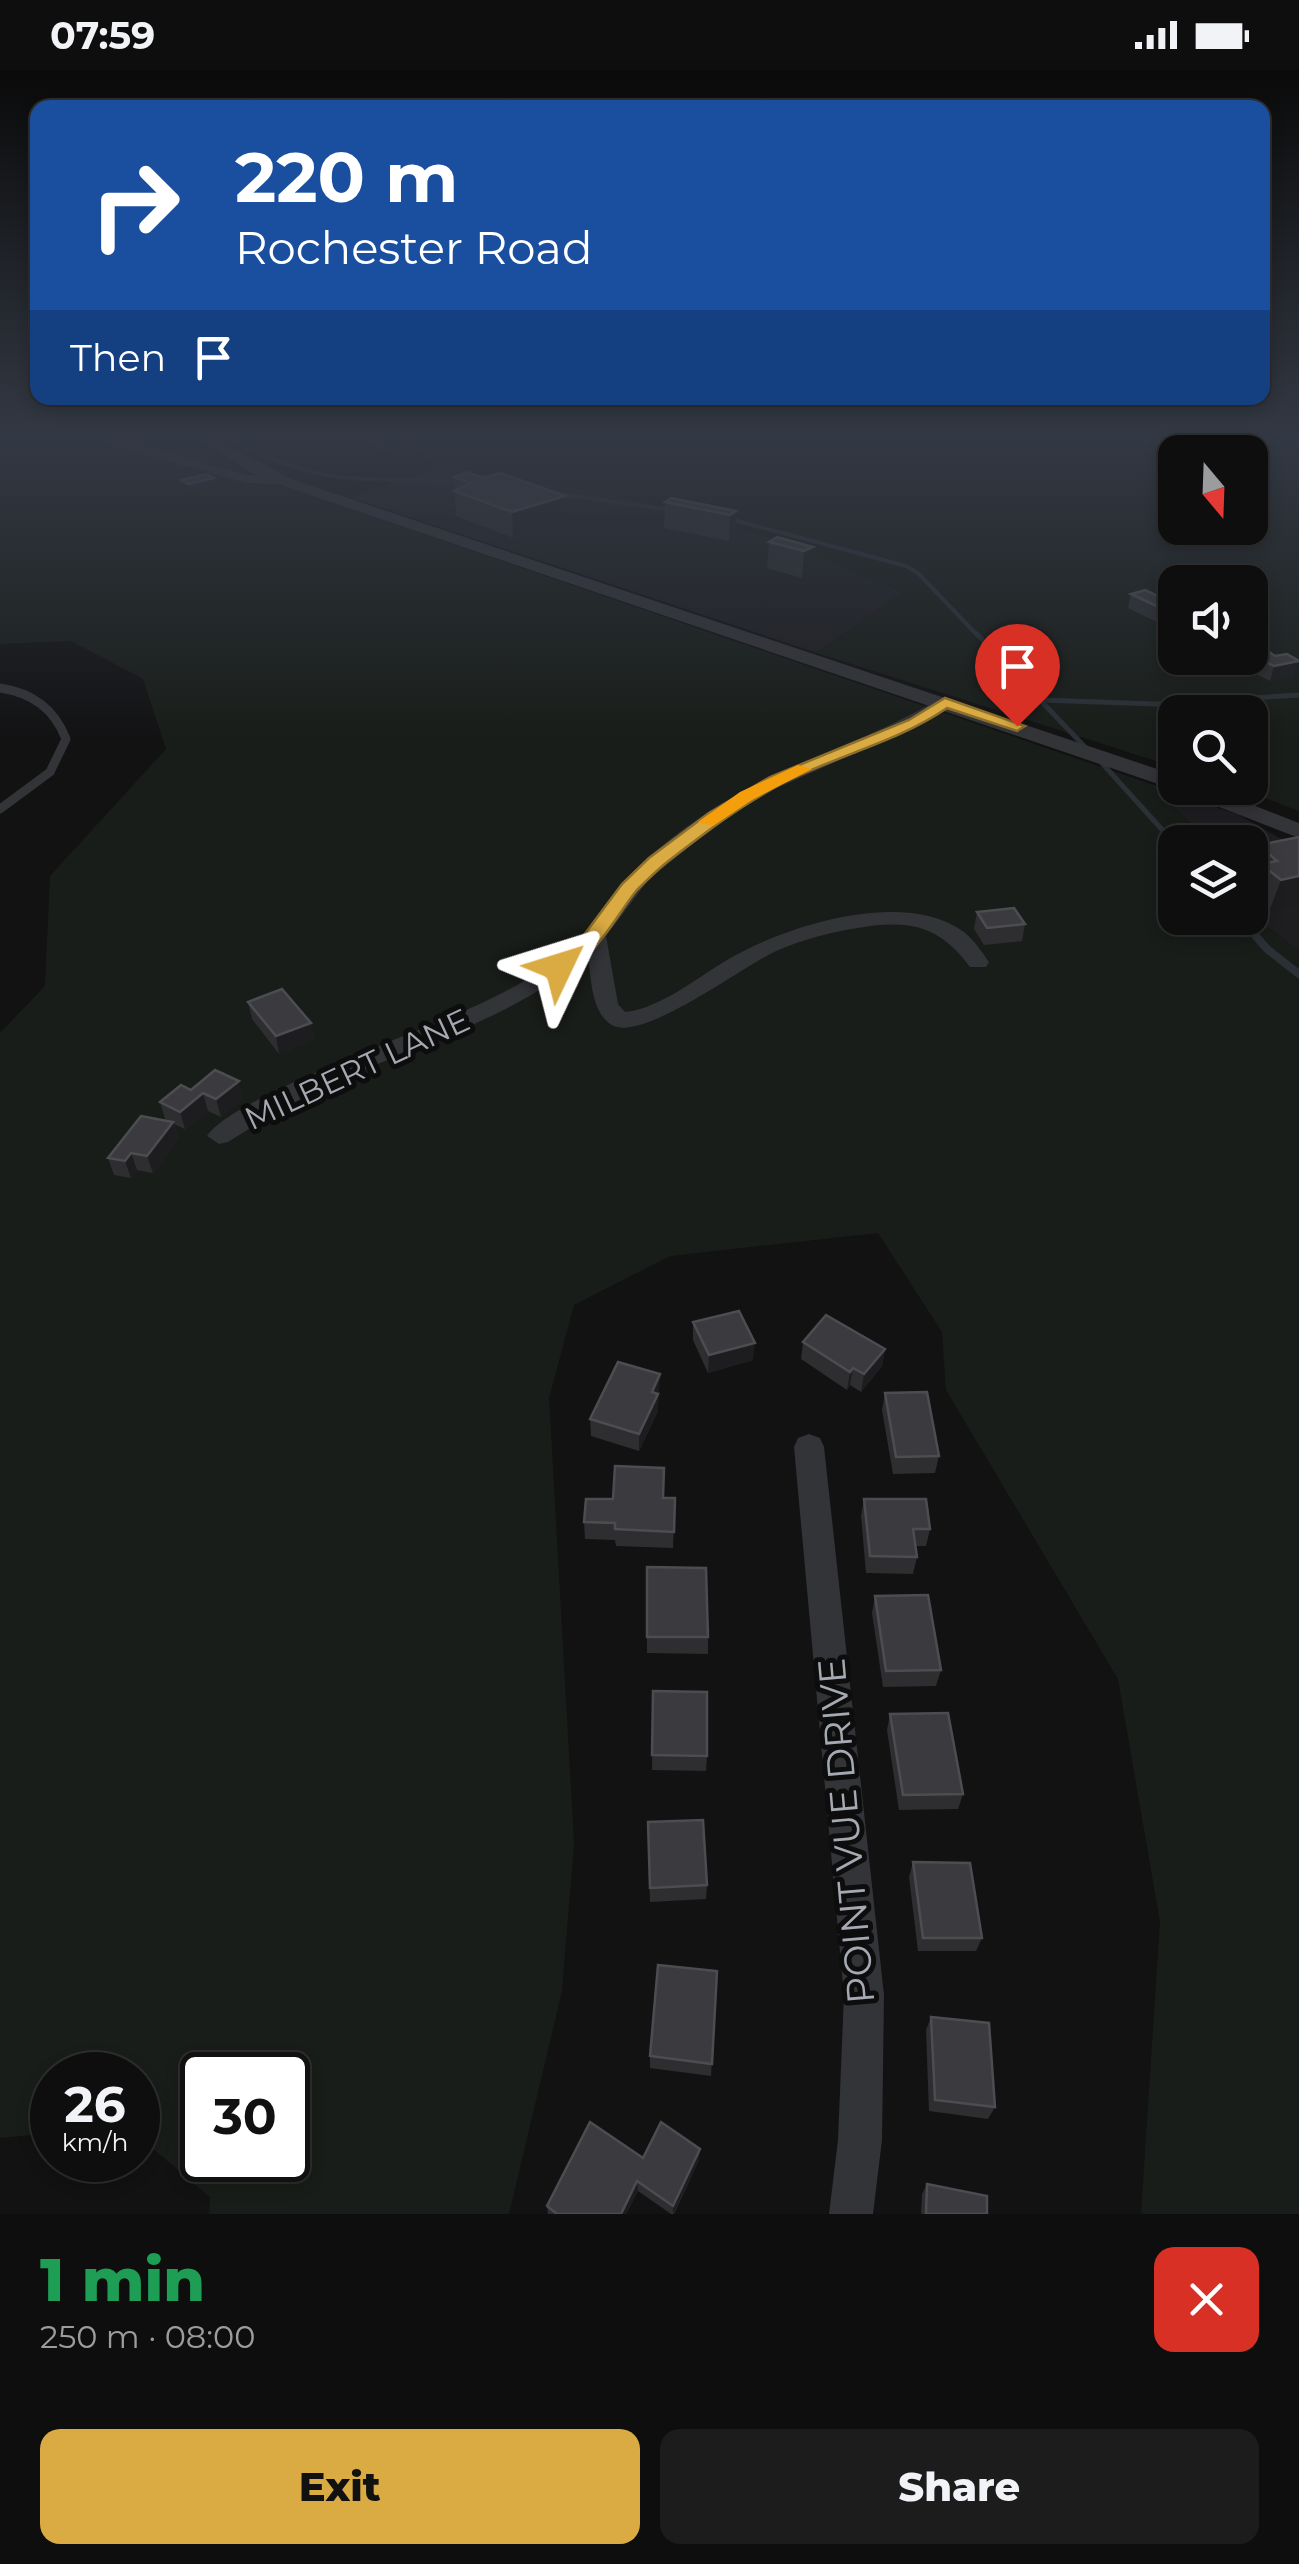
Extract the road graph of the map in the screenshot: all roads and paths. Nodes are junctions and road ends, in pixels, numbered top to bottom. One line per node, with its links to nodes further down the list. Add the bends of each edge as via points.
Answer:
1 (458, 539): 3 (street)
2 (0, 688): 6 (lane, via 56,713 66,738 50,772)
3 (945, 702): 4 (street); 8 (street, MILBERT LANE, via 915,723 776,780 715,816 655,862)
4 (1158, 776)
5 (1234, 805): 7 (street)
6 (0, 809)
7 (1299, 831)
8 (595, 936): 9 (street, via 607,1005 619,1020 645,1019 781,941 868,920 935,924 960,938); 10 (street, MILBERT LANE, via 559,967 464,1021 260,1107)
9 (978, 962)
10 (219, 1136)
11 (810, 1448): 12 (street, POINT VUE DRIVE, via 864,1995)
12 (852, 2214)

